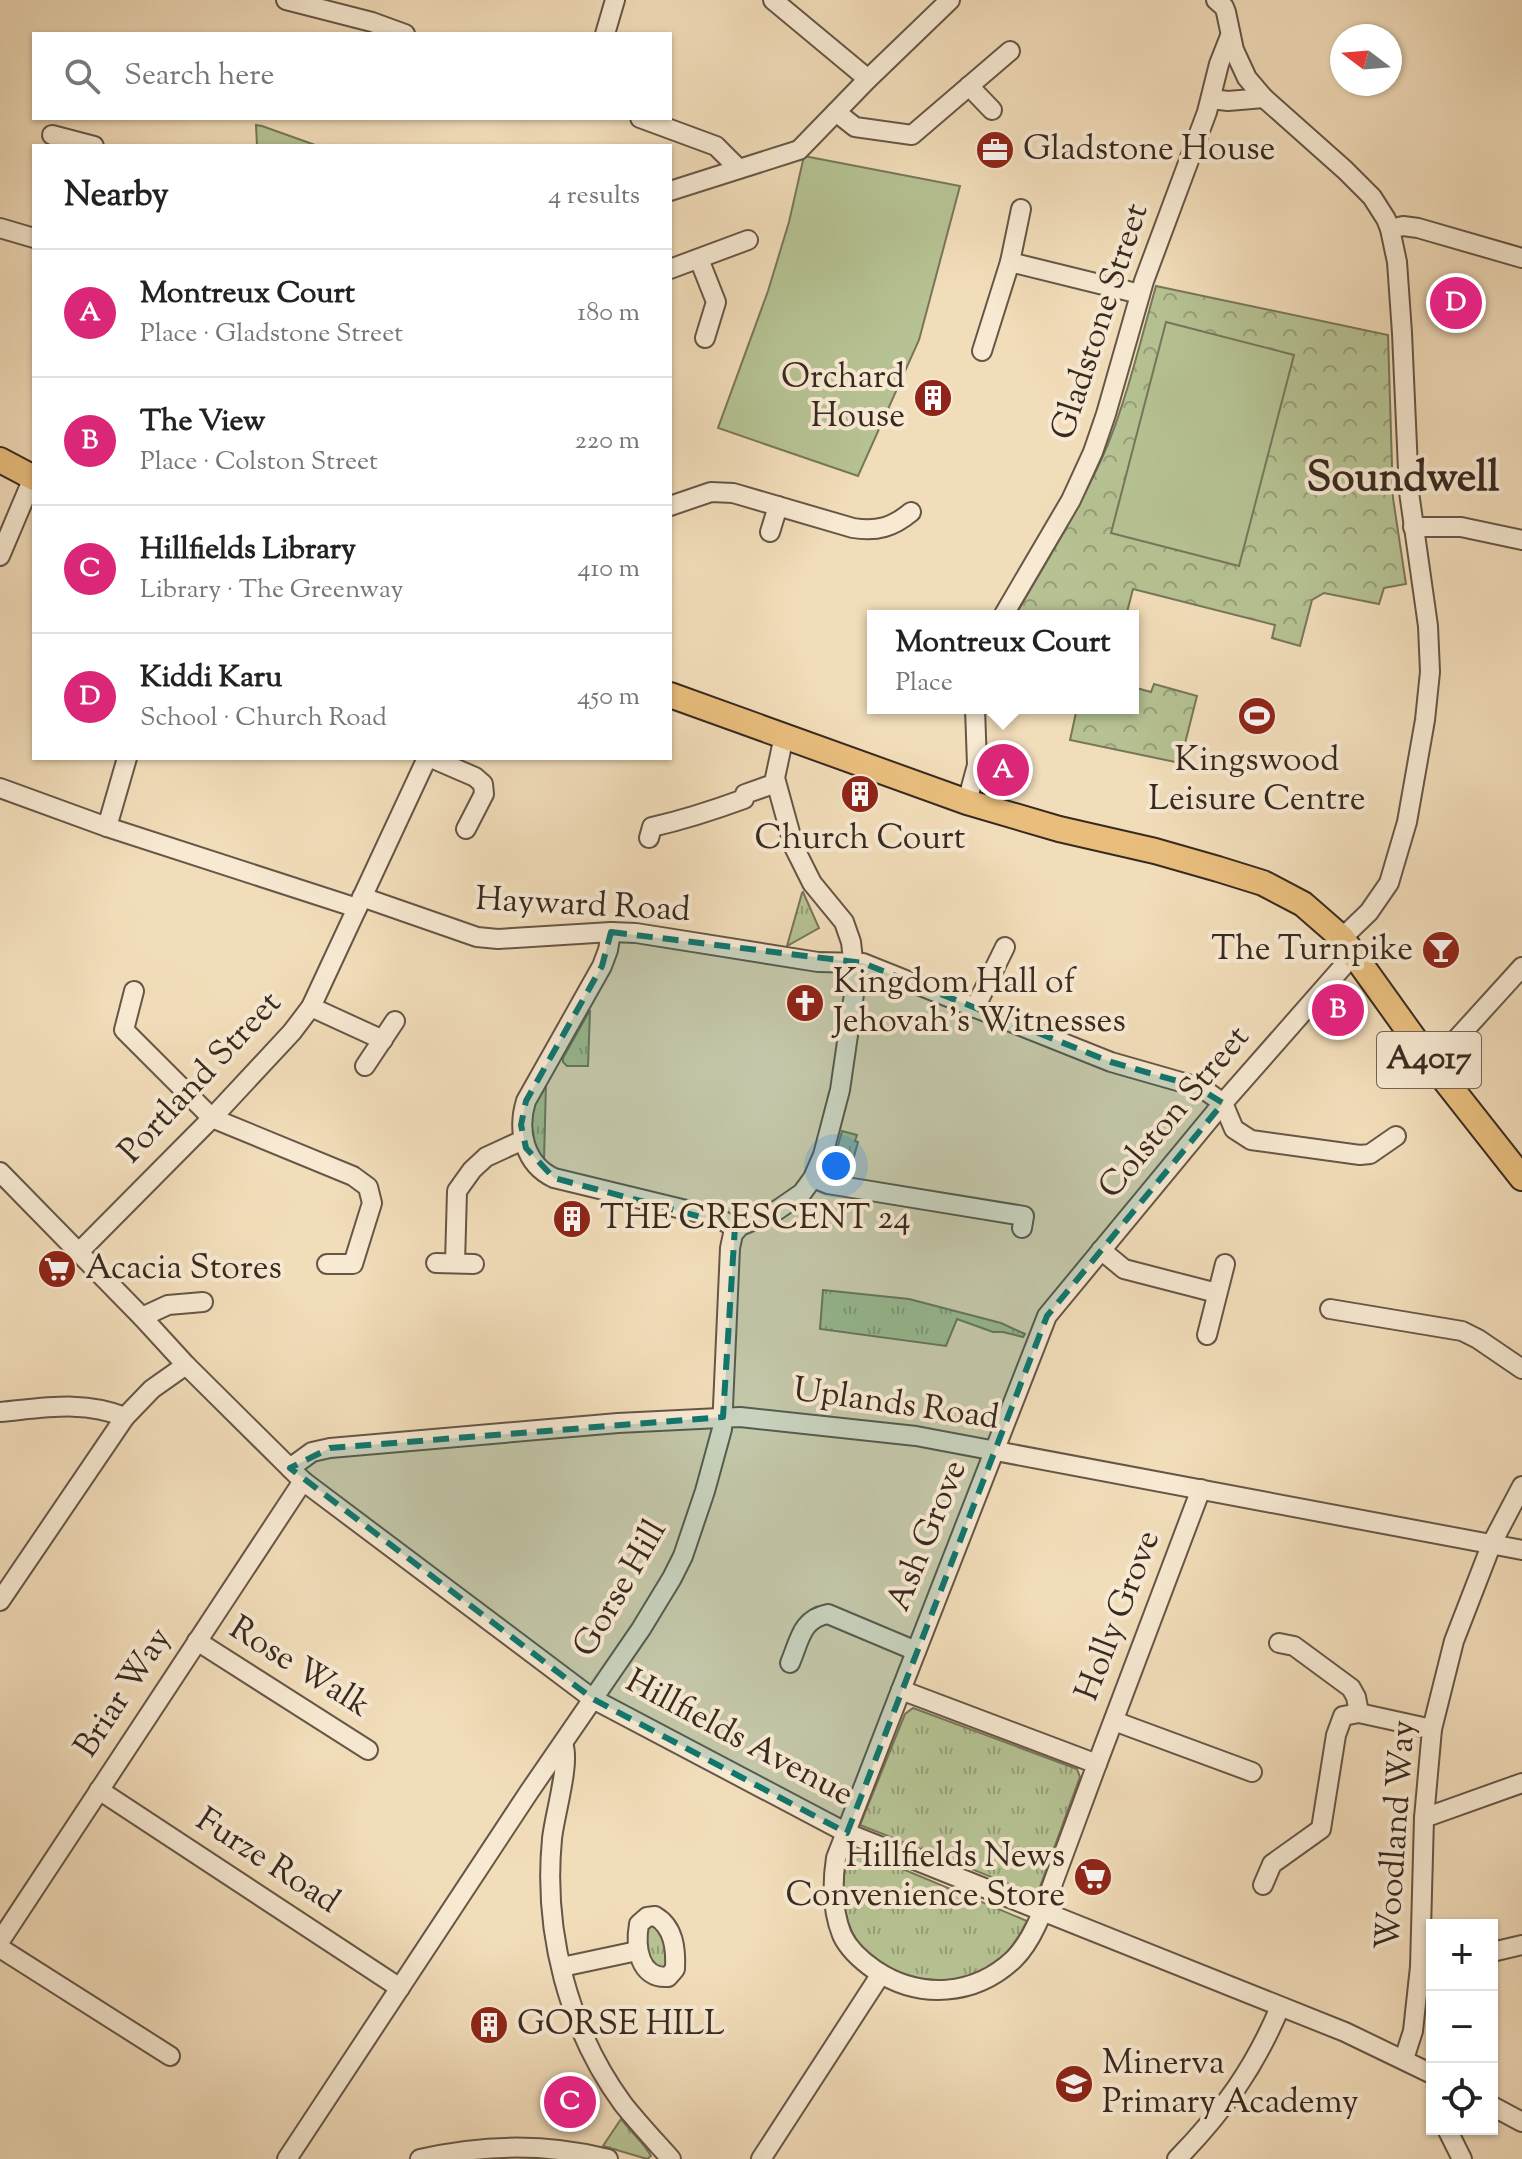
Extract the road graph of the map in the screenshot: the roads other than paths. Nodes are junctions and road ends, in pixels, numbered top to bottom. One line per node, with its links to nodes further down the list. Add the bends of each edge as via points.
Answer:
1 (286, 0): 6 (street)
2 (615, 0): 7 (street)
3 (773, 0): 10 (street)
4 (950, 0): 10 (street)
5 (1217, 0): 8 (street, via 1226,12)
6 (400, 32)
7 (606, 32)
8 (1230, 36): 12 (street, via 1242,70); 13 (street, Gladstone Street)
9 (1010, 51): 11 (street)
10 (868, 79): 15 (street)
11 (969, 86): 14 (street); 15 (street, via 912,135 855,127)
12 (1264, 98): 13 (street); 23 (street, via 1357,181)
13 (1211, 99): 30 (street, Gladstone Street)
14 (992, 110)
15 (836, 112): 19 (street, via 799,150)
16 (645, 120): 19 (street, via 716,146)
17 (52, 135): 18 (street)
18 (86, 144)
19 (738, 168): 20 (street)
20 (672, 190)
21 (1021, 209): 28 (street)
22 (0, 228): 24 (street)
23 (1390, 229): 26 (street, via 1418,228); 39 (street, Colston Street, via 1401,311)
24 (32, 237)
25 (748, 240): 27 (street)
26 (1522, 258)
27 (699, 259): 29 (street); 31 (street, via 716,302)
28 (1010, 262): 30 (street); 32 (street)
29 (672, 268)
30 (1140, 294): 43 (street, Gladstone Street, via 1093,452)
31 (705, 338)
32 (982, 351)
33 (0, 460): 34 (main road)
34 (32, 477)
35 (32, 483): 42 (street)
36 (672, 505): 37 (street, via 722,492)
37 (778, 506): 38 (street, via 894,534); 40 (street)
38 (911, 512)
39 (1413, 527): 41 (street, via 1461,527); 58 (street, Colston Street, via 1428,626 1425,720 1407,822 1389,883)
40 (770, 532)
41 (1522, 540)
42 (0, 556)
43 (1007, 610)
44 (672, 696): 46 (main road, A4017)
45 (975, 714): 52 (street, via 977,765)
46 (784, 736): 50 (street); 52 (main road, A4017)
47 (126, 760): 53 (street)
48 (428, 760): 56 (street, Portland Street)
49 (434, 760): 54 (street, via 483,784 484,794)
50 (776, 783): 55 (street, via 725,806 652,827); 60 (street, via 799,859 844,922)
51 (0, 788): 53 (street, Hayward Road)
52 (967, 802): 58 (main road, A4017, via 1263,883 1303,904)
53 (107, 827): 56 (street, Hayward Road)
54 (466, 829)
55 (649, 838)
56 (360, 902): 57 (street, Hayward Road, via 477,937); 65 (street, Portland Street)
57 (611, 932): 60 (street, Hayward Road, via 818,962); 74 (street, via 598,974 526,1101)
58 (1348, 946): 69 (main road, A4017); 71 (street, Colston Street)
59 (1005, 947): 66 (street)
60 (853, 961): 66 (street, Hayward Road); 76 (street, via 854,994 840,1090)
61 (1522, 967): 62 (street)
62 (1506, 984): 64 (street); 69 (street)
63 (134, 991): 72 (street, via 124,1030)
64 (1522, 997)
65 (311, 1007): 68 (street); 72 (street, Portland Street)
66 (975, 1008): 71 (street, Hayward Road, via 1111,1062 1195,1086)
67 (395, 1021): 68 (street)
68 (383, 1040): 70 (street)
69 (1433, 1065): 77 (main road, A4017)
70 (365, 1066)
71 (1223, 1103): 73 (street, via 1234,1129 1251,1140 1360,1155); 80 (street, Colston Street)
72 (212, 1118): 81 (street, Portland Street); 84 (street, via 368,1187 372,1203 353,1264)
73 (1396, 1136)
74 (523, 1140): 79 (street, via 538,1166 554,1178 719,1218); 83 (street, via 481,1161 457,1191)
75 (0, 1172): 81 (street, Hillfields Avenue)
76 (813, 1178): 78 (street, via 1024,1216); 79 (street, via 795,1199)
77 (1522, 1178)
78 (1022, 1228)
79 (736, 1229): 97 (street, Gorse Hill, via 730,1248)
80 (1101, 1250): 87 (street, via 1124,1269); 90 (street, Colston Street)
81 (79, 1252): 91 (street, Hillfields Avenue)
82 (436, 1263): 83 (street)
83 (455, 1263): 85 (street)
84 (327, 1264)
85 (474, 1264)
86 (1225, 1264): 87 (street)
87 (1217, 1293): 92 (street)
88 (203, 1302): 91 (street, via 168,1305)
89 (1330, 1309): 94 (street, via 1462,1331)
90 (1047, 1316): 98 (street, Ash Grove)
91 (142, 1317): 93 (street, Hillfields Avenue)
92 (1207, 1335)
93 (186, 1365): 96 (street); 99 (street, Hillfields Avenue)
94 (1522, 1369)
95 (0, 1412): 96 (street, via 70,1405)
96 (125, 1417): 104 (street)
97 (723, 1417): 98 (street, Uplands Road, via 916,1436); 99 (street, Uplands Road, via 330,1448 312,1452); 110 (street, Gorse Hill, via 683,1556)
98 (996, 1451): 101 (street, Uplands Road); 107 (street, Ash Grove)
99 (297, 1474): 105 (street, Briar Way); 110 (street, Hillfields Avenue)
100 (1522, 1486): 102 (street, Woodland Way)
101 (1201, 1489): 102 (street, Uplands Road); 112 (street, Holly Grove)
102 (1492, 1543): 103 (street, Uplands Road); 113 (street, Woodland Way, via 1454,1641)
103 (1522, 1550)
104 (0, 1601)
105 (197, 1641): 115 (street, Rose Walk); 119 (street, Briar Way)
106 (1279, 1643): 111 (street, via 1294,1646 1351,1688)
107 (916, 1651): 108 (street, via 828,1614 807,1622); 109 (street, Ash Grove)
108 (790, 1663)
109 (901, 1690): 116 (street); 121 (street, Ash Grove)
110 (593, 1699): 114 (street, Gorse Hill); 121 (street, Hillfields Avenue)
111 (1359, 1713): 113 (street); 122 (street, via 1343,1716 1336,1735 1321,1829 1272,1864)
112 (1114, 1721): 116 (street, Holly Grove); 117 (street)
113 (1432, 1729): 120 (street, Woodland Way)
114 (563, 1744): 130 (street, via 566,1758 550,1875); 132 (street, Gorse Hill)
115 (368, 1750)
116 (1097, 1764): 123 (street, Holly Grove)
117 (1252, 1772)
118 (1522, 1783): 120 (street)
119 (99, 1790): 124 (street, Briar Way); 132 (street, Furze Road)
120 (1424, 1818): 129 (street, Woodland Way)
121 (847, 1833): 123 (street, Hillfields Avenue); 131 (street, Ash Grove, via 836,1858 835,1911 843,1938 858,1958)
122 (1263, 1885)
123 (1042, 1912): 131 (street, Holly Grove, via 1016,1957 969,1987 921,1989); 133 (street, Hillfields Avenue)
124 (0, 1941)
125 (1522, 1945): 128 (street)
126 (0, 1948): 134 (street)
127 (637, 1951): 130 (street)
128 (1498, 1951)
129 (1426, 1965): 135 (street, Woodland Way)
130 (562, 1967): 143 (street, via 594,2057 624,2105)
131 (881, 1974): 144 (street)
132 (400, 1988): 140 (street, Gorse Hill)
133 (1280, 2007): 135 (street, Hillfields Avenue); 145 (street, via 1231,2099)
134 (170, 2056)
135 (1404, 2059): 136 (street, Hillfields Avenue)
136 (1426, 2071)
137 (1498, 2109): 138 (street)
138 (1522, 2122)
139 (1450, 2135): 146 (street)
140 (287, 2159)
141 (420, 2159): 142 (street, via 511,2147)
142 (608, 2159)
143 (671, 2159)
144 (761, 2159)
145 (1177, 2159)
146 (1462, 2159)

